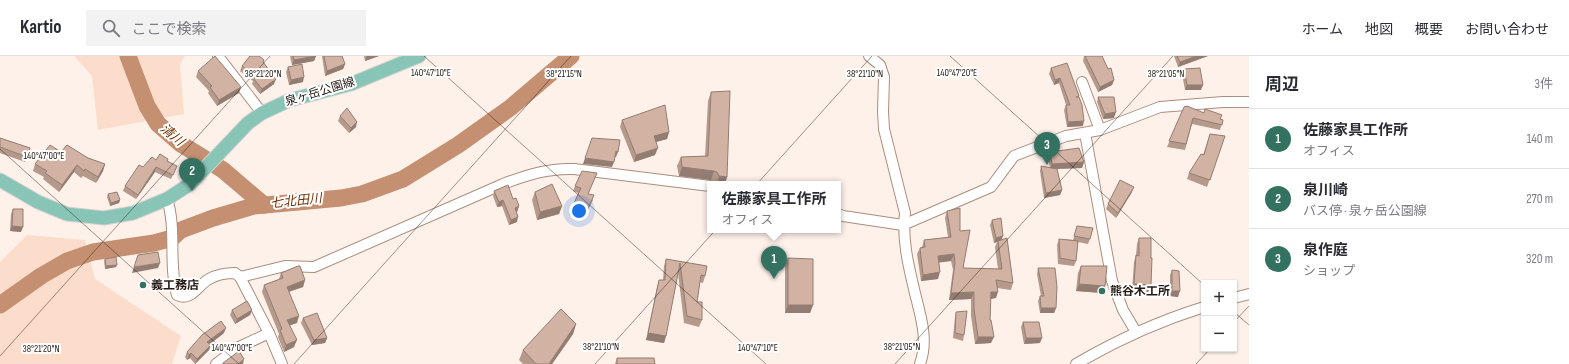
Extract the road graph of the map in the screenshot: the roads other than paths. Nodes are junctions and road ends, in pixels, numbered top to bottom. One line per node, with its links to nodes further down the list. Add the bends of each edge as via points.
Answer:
1 (218, 56): 6 (street)
2 (419, 56): 6 (main road, 泉ヶ岳公園線, via 351,84 290,100)
3 (868, 56): 13 (street, via 880,65 884,77 884,129 905,213)
4 (1082, 82): 7 (street)
5 (1249, 102): 7 (street, via 1160,107)
6 (262, 113): 11 (main road, 泉ヶ岳公園線, via 248,123)
7 (1100, 130): 8 (street)
8 (1084, 133): 13 (street, via 1066,136 1014,156 991,187); 18 (street, via 1112,281 1123,310)
9 (0, 180): 11 (main road, 泉ヶ岳公園線, via 38,202 68,214 104,218)
10 (707, 186): 14 (street, via 556,169 527,175 503,184 314,267 284,266)
11 (168, 205): 14 (street, via 177,295 189,296 210,278 227,273 235,273)
12 (841, 215): 13 (street)
13 (903, 225): 22 (street, via 925,338)
14 (240, 277): 19 (street)
15 (1249, 294): 16 (street)
16 (1237, 297)
17 (1201, 308): 18 (street)
18 (1136, 332): 23 (street)
19 (269, 333): 20 (street, via 237,348); 21 (street)
20 (216, 364)
21 (282, 364)
22 (920, 364)
23 (1076, 364)

